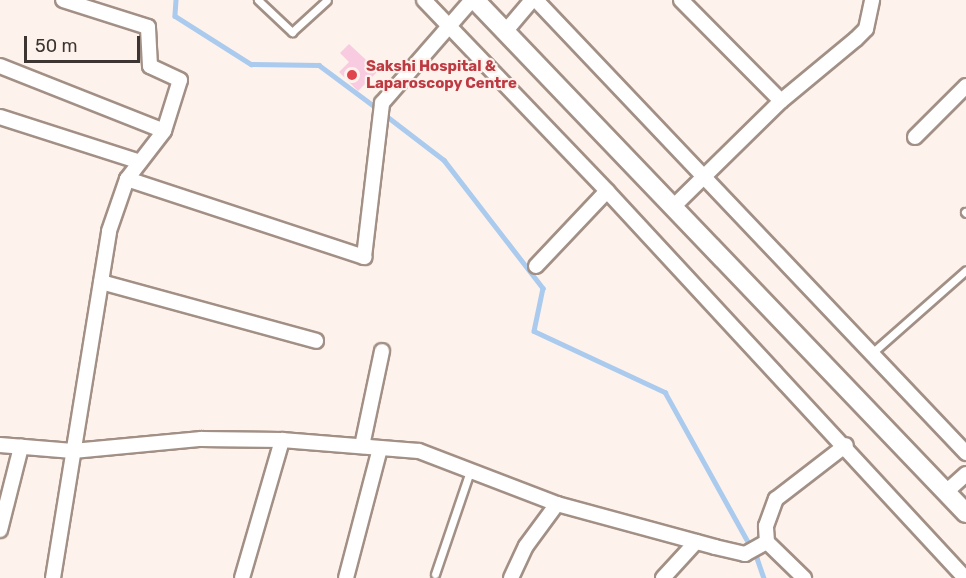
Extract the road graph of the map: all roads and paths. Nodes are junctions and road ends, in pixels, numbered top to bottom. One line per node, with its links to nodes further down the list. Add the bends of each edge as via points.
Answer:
1 (65, 0): 15 (street, via 148,27 150,66 180,80)
2 (258, 0): 3 (lane, via 292,32)
3 (327, 0)
4 (424, 0): 9 (street)
5 (474, 0): 9 (street); 10 (main road)
6 (534, 0): 10 (street); 18 (street)
7 (681, 0): 13 (street)
8 (872, 0): 13 (street, via 866,29)
9 (448, 25): 19 (street, via 382,103 364,257); 20 (street)
10 (505, 32): 21 (main road)
11 (0, 66): 15 (street)
12 (966, 86): 16 (street)
13 (781, 101): 18 (street)
14 (0, 117): 17 (street)
15 (164, 131): 17 (street)
16 (915, 137)
17 (140, 162): 19 (street)
18 (704, 175): 21 (street); 27 (street)
19 (127, 179): 24 (street, via 109,231)
20 (607, 190): 22 (street); 30 (street)
21 (673, 207): 38 (main road)
22 (536, 266)
23 (966, 270): 27 (lane)
24 (101, 282): 25 (street); 34 (street)
25 (316, 341)
26 (382, 351): 31 (street)
27 (872, 353): 35 (street)
28 (282, 440): 31 (street); 34 (street, via 201,439); 46 (street)
29 (0, 445): 32 (street)
30 (846, 445): 43 (street, via 776,499); 51 (street)
31 (362, 446): 33 (street)
32 (21, 447): 34 (street); 41 (street)
33 (380, 448): 36 (street, via 419,452); 47 (street)
34 (73, 451): 45 (street)
35 (966, 453)
36 (470, 471): 39 (street); 44 (lane)
37 (966, 474): 38 (street)
38 (946, 492): 40 (main road)
39 (557, 504): 42 (street); 48 (street, via 526,546)
40 (966, 513)
41 (0, 530)
42 (696, 542): 43 (street, via 745,554); 49 (street)
43 (763, 543): 50 (street)
44 (435, 574)
45 (53, 578)
46 (242, 578)
47 (346, 578)
48 (511, 578)
49 (663, 578)
50 (804, 578)
51 (965, 578)

